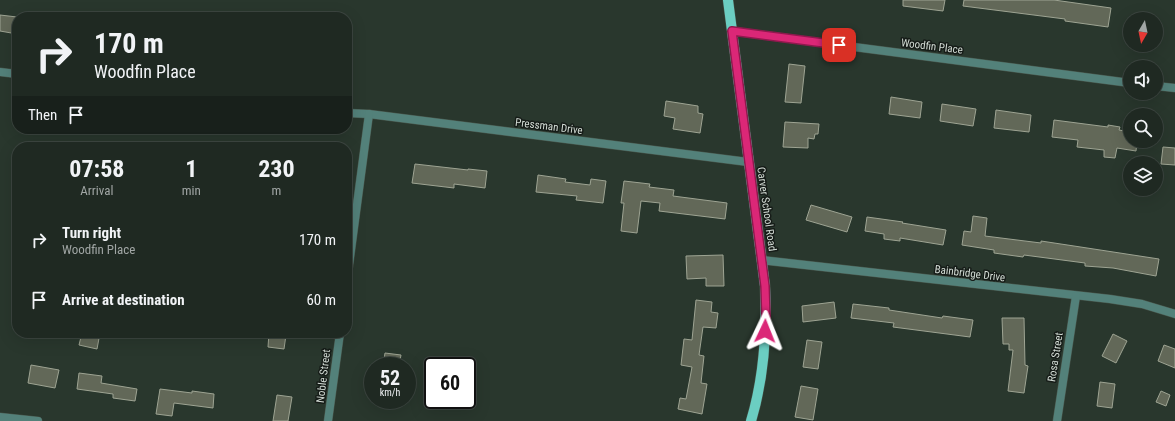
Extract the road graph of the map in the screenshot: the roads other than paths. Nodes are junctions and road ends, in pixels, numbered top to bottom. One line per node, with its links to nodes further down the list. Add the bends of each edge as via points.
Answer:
1 (728, 0): 2 (main road, Carver School Road)
2 (732, 31): 5 (street, Woodfin Place); 10 (main road, Carver School Road)
3 (0, 72): 4 (street)
4 (12, 73)
5 (1123, 82)
6 (1163, 87): 7 (street)
7 (1175, 88)
8 (352, 113): 9 (street, Pressman Drive)
9 (369, 114): 10 (street, Pressman Drive); 11 (street)
10 (748, 162): 12 (main road, Carver School Road)
11 (352, 242)
12 (761, 260): 13 (street, Bainbridge Drive); 19 (main road, Carver School Road, via 766,317 760,378)
13 (1076, 296): 14 (street, Bainbridge Drive, via 1110,298); 20 (street, Rosa Street)
14 (1175, 314)
15 (339, 338): 18 (street, Noble Street)
16 (0, 417): 17 (street)
17 (38, 421)
18 (328, 421)
19 (751, 421)
20 (1057, 421)

